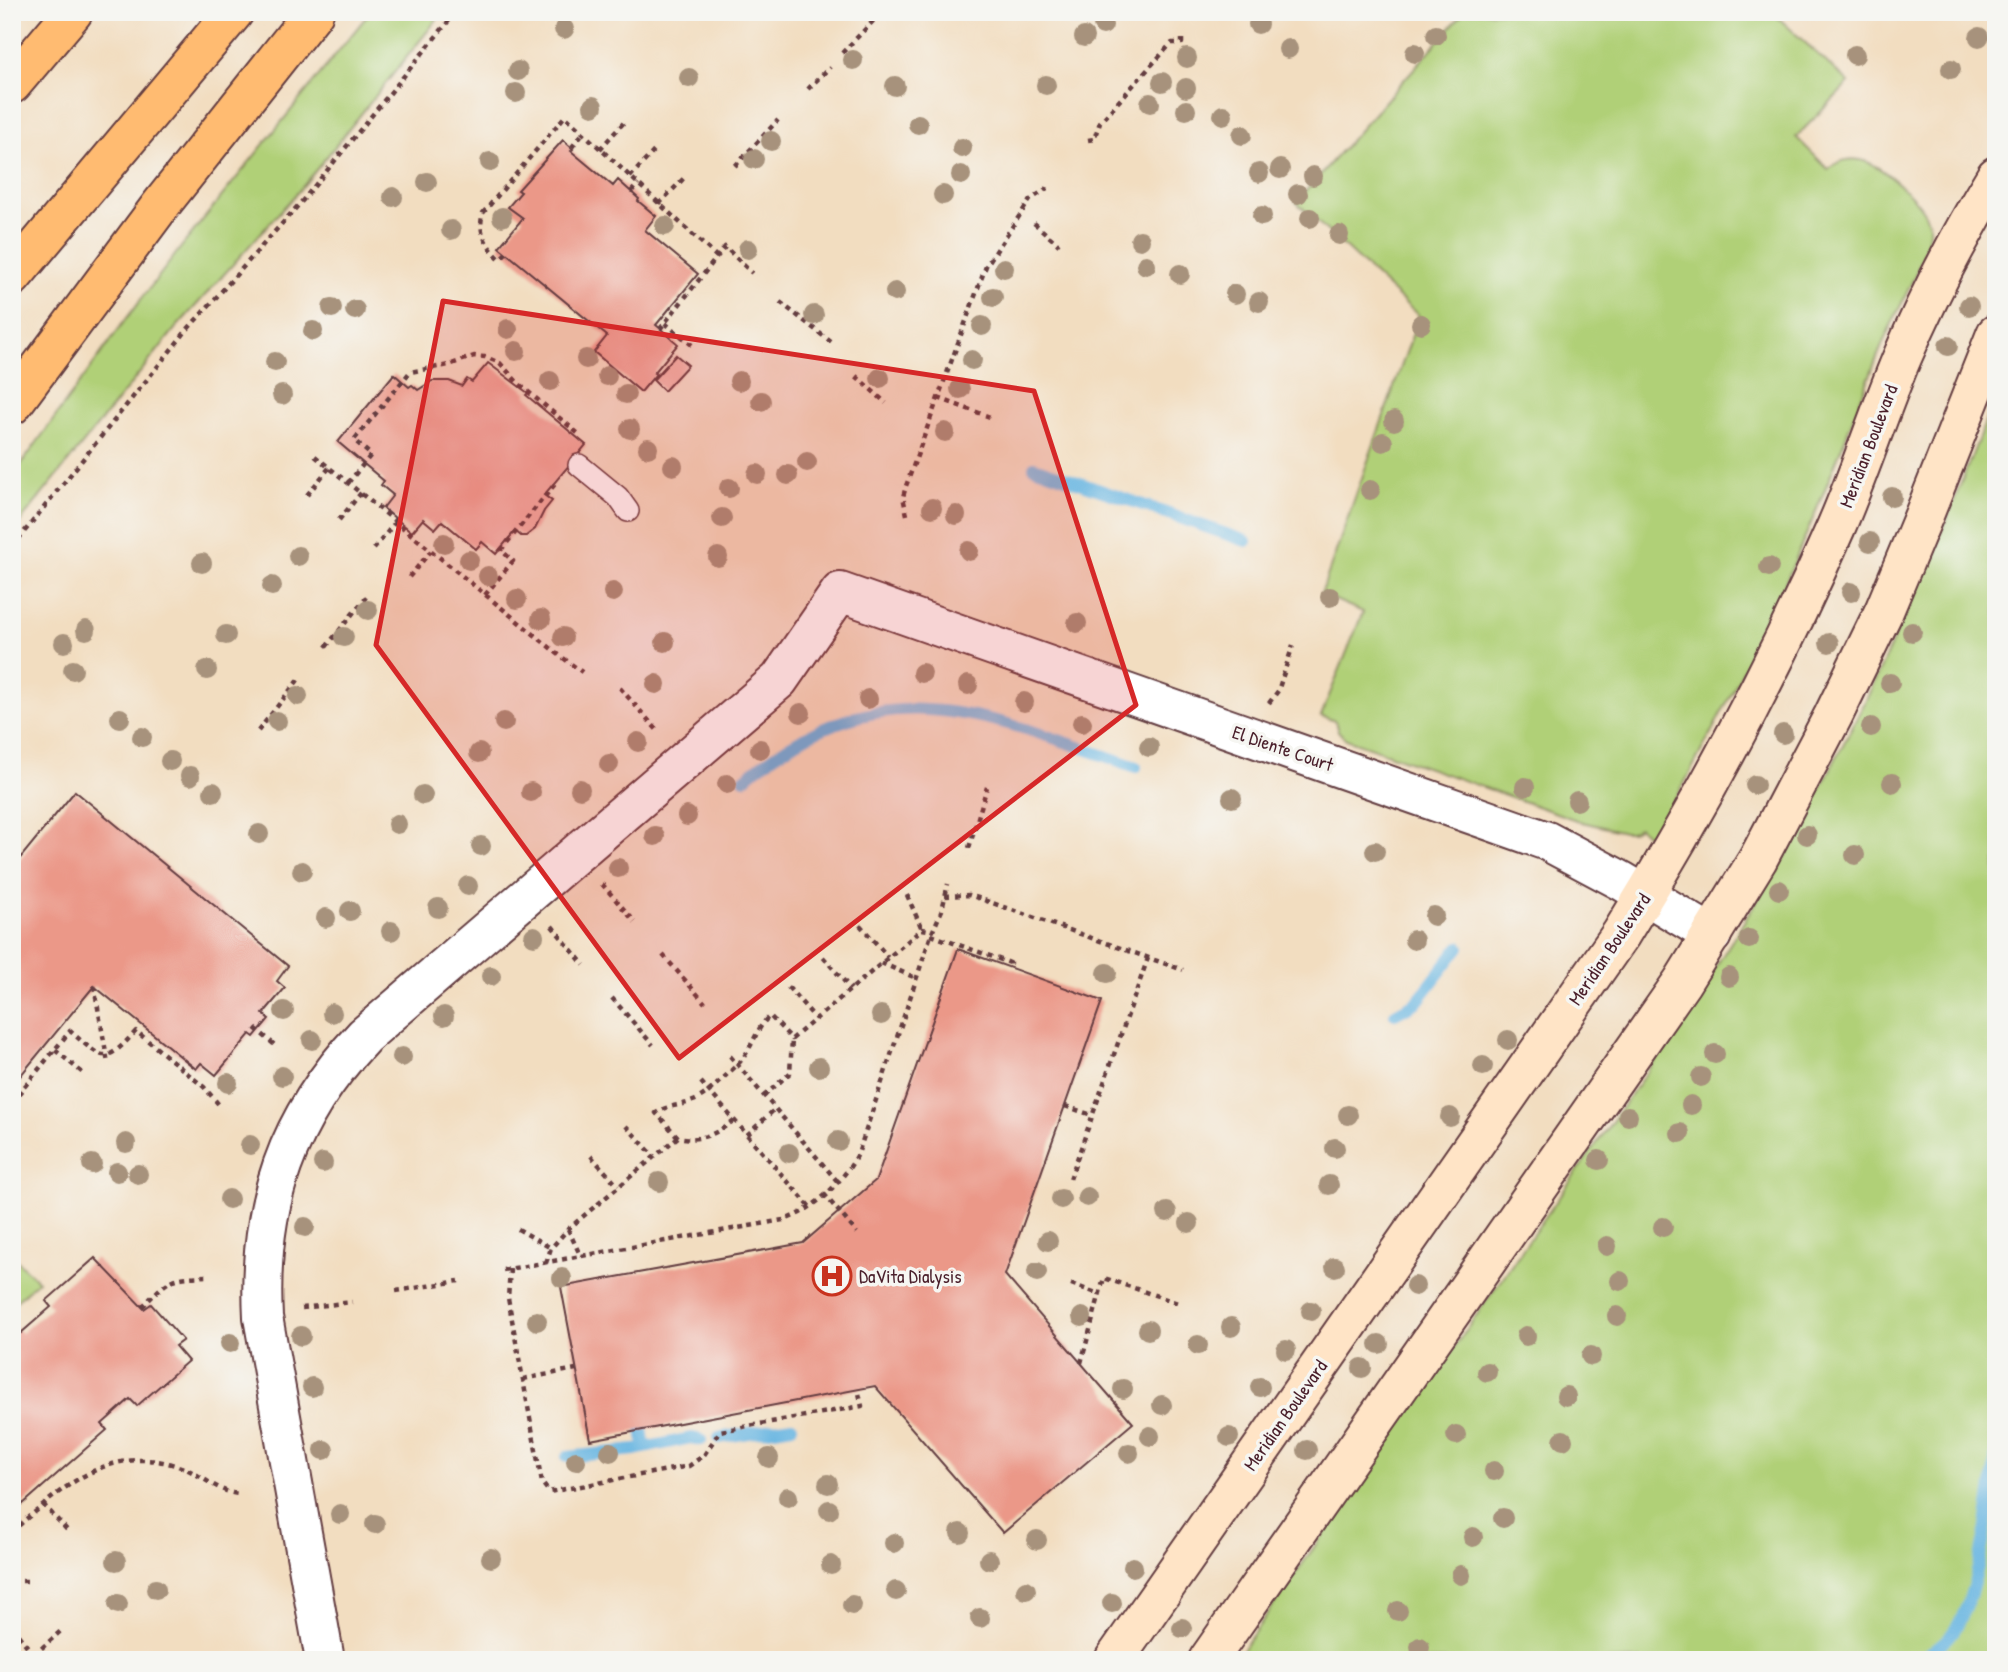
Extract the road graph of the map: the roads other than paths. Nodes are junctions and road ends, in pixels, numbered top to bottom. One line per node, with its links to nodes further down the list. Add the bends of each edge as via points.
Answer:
1 (73, 12): 4 (highway)
2 (234, 12): 6 (highway)
3 (314, 12): 8 (highway, via 145,225)
4 (12, 84)
5 (1996, 177): 11 (main road, Meridian Boulevard, via 1921,314 1837,525 1765,681)
6 (12, 277)
7 (1996, 334): 12 (main road, via 1912,547 1857,667 1785,810)
8 (12, 405)
9 (571, 470): 10 (lane, via 623,501)
10 (628, 511)
11 (1645, 896): 12 (street, El Diente Court); 13 (street, El Diente Court, via 1547,841 840,592 779,680 374,1026 339,1063 291,1141 278,1172 266,1225 262,1317); 14 (main road, Meridian Boulevard)
12 (1712, 935): 15 (main road)
13 (325, 1660)
14 (1114, 1660)
15 (1208, 1660)

